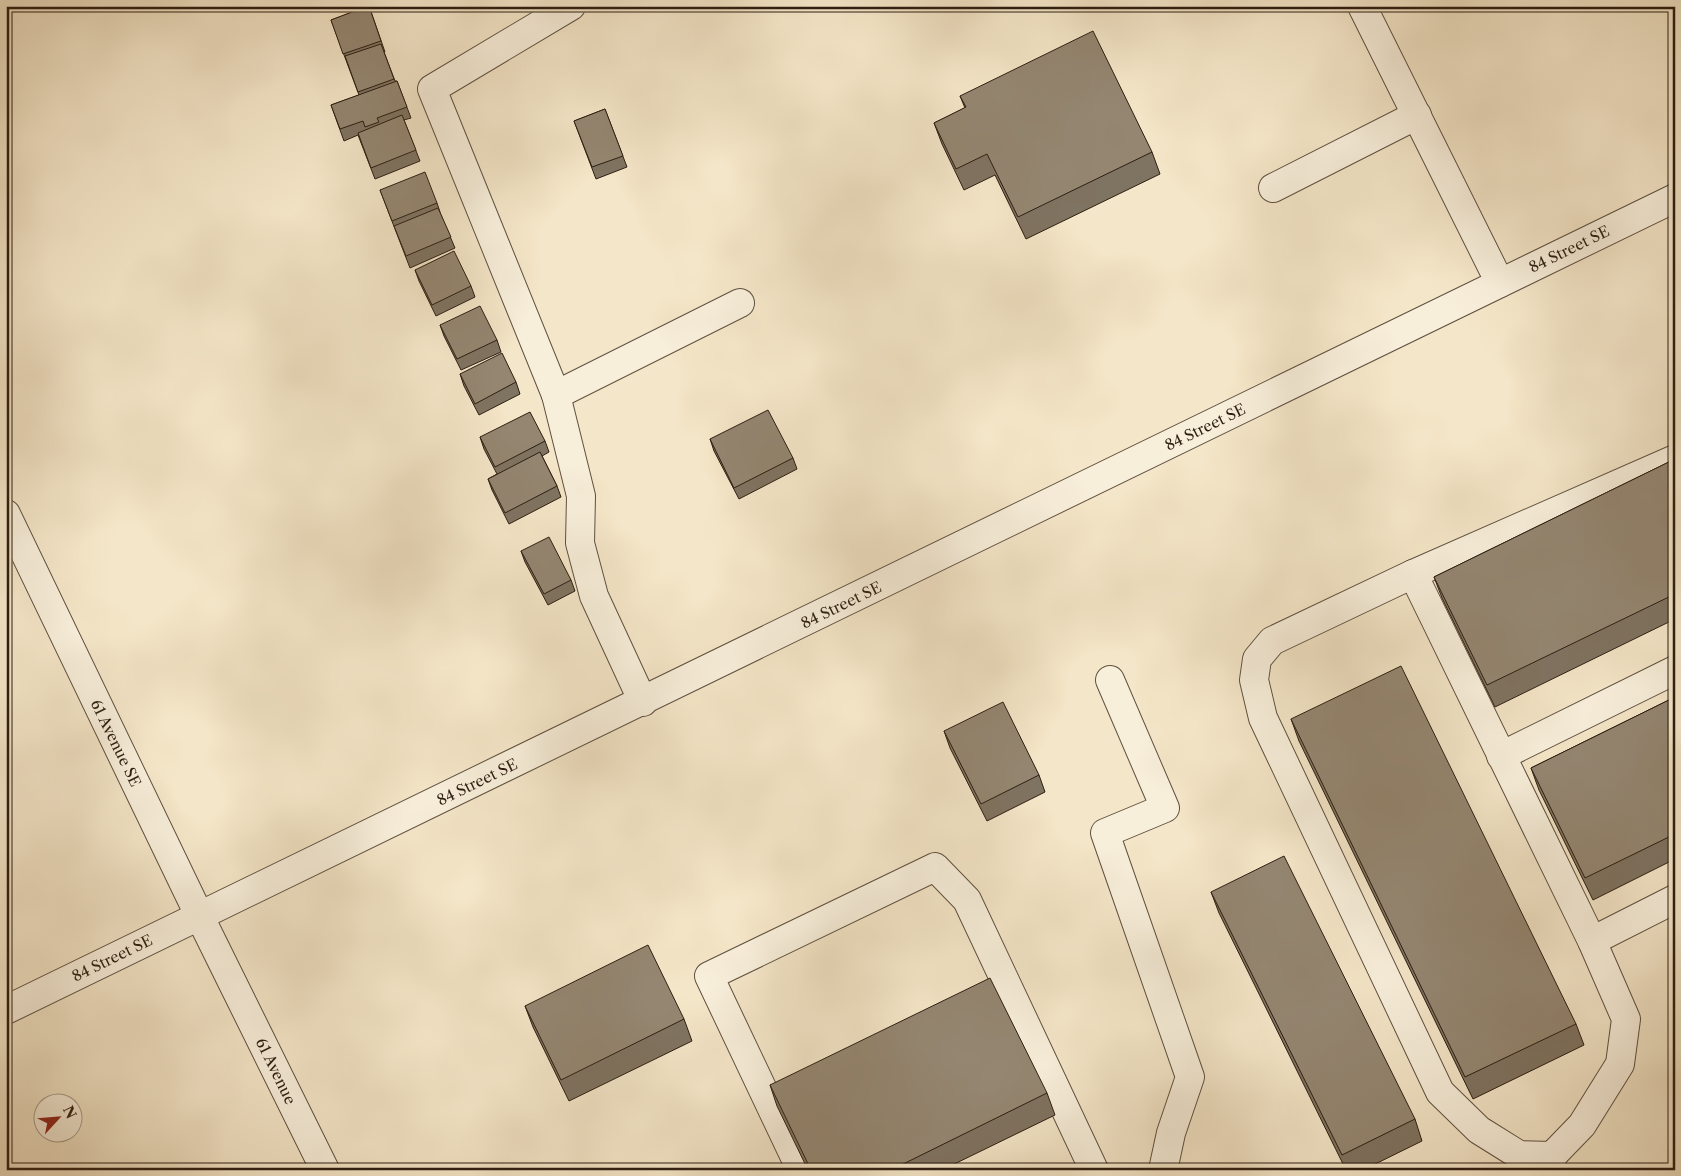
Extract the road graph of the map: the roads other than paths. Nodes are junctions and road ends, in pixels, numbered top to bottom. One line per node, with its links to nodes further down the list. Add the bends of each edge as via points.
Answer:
1 (571, 6): 8 (street, via 432,89)
2 (1362, 6): 3 (street)
3 (1417, 115): 4 (street); 6 (street)
4 (1273, 188)
5 (1675, 198): 6 (street, 84 Street SE)
6 (1500, 283): 14 (street, 84 Street SE)
7 (740, 303): 8 (street)
8 (556, 395): 14 (street, via 581,496 580,543 594,596)
9 (1675, 459): 11 (street)
10 (6, 514): 17 (street, 61 Avenue SE)
11 (1413, 574): 15 (street); 21 (street, via 1272,641 1257,659 1254,680 1263,718 1440,1092 1479,1130 1519,1155)
12 (1675, 670): 15 (street)
13 (1110, 680): 25 (street, via 1165,808 1105,833 1190,1078 1171,1133)
14 (643, 702): 17 (street, 84 Street SE)
15 (1501, 756): 18 (street)
16 (1675, 899): 18 (street)
17 (199, 915): 19 (street, 61 Avenue SE); 20 (street, 84 Street SE)
18 (1592, 941): 21 (street, via 1626,1020 1620,1064 1582,1124)
19 (227, 972): 22 (street, 61 Avenue)
20 (6, 1010)
21 (1551, 1163)
22 (325, 1170)
23 (801, 1170): 24 (street, via 709,976 935,867 967,900)
24 (1094, 1170)
25 (1163, 1170)

